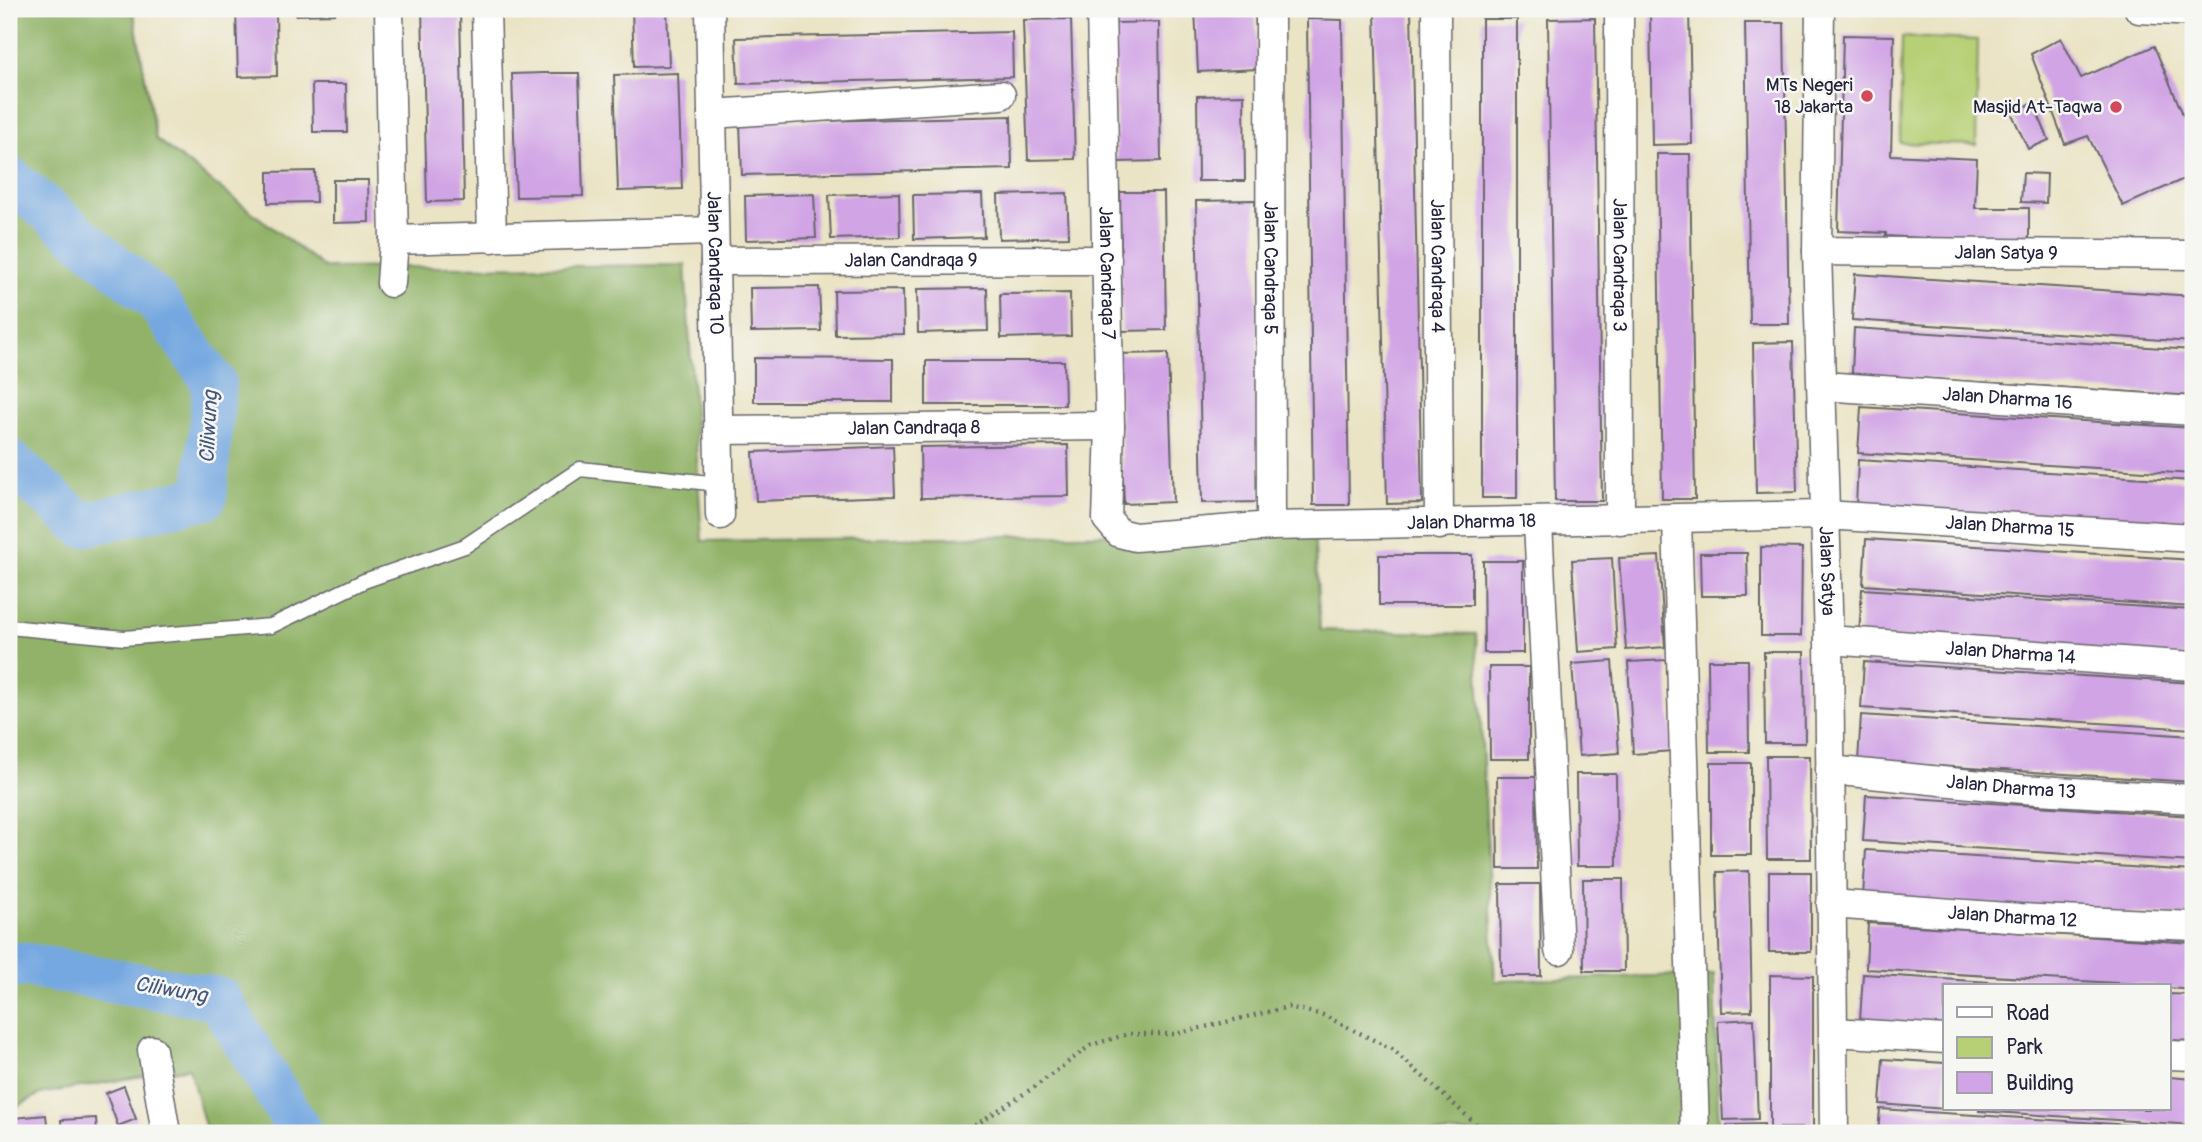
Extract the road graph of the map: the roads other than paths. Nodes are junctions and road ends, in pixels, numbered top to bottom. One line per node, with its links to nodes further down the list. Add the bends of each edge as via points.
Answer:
1 (389, 9): 15 (street)
2 (486, 9): 14 (street)
3 (710, 9): 12 (street, Jalan Candraqa 10)
4 (1101, 9): 18 (street, Jalan Candraqa 7)
5 (1270, 9): 32 (street, Jalan Candraqa 5)
6 (1436, 9): 31 (street, Jalan Candraqa 4)
7 (1619, 9): 28 (street, Jalan Candraqa 3)
8 (1820, 9): 16 (street, Jalan Satya)
9 (2139, 9): 10 (street)
10 (2193, 12)
11 (1001, 95): 12 (street)
12 (712, 114): 13 (street, Jalan Candraqa 10)
13 (714, 231): 14 (street); 19 (street, Jalan Candraqa 10)
14 (492, 238): 15 (street)
15 (394, 240): 20 (street)
16 (1817, 251): 17 (street, Jalan Satya 9); 21 (street, Jalan Satya)
17 (2193, 255)
18 (1107, 260): 19 (street, Jalan Candraqa 9); 23 (street, Jalan Candraqa 7)
19 (715, 261): 24 (street, Jalan Candraqa 10)
20 (391, 283)
21 (1822, 386): 22 (street, Jalan Dharma 16); 27 (street, Jalan Satya)
22 (2193, 411)
23 (1110, 426): 24 (street, Jalan Candraqa 8); 33 (street, Jalan Candraqa 7, via 1108,519)
24 (718, 430): 25 (street, Jalan Candraqa 10)
25 (719, 484): 26 (street, Jalan Candraqa 10); 35 (lane, via 580,469 465,546 364,581 271,626 124,638)
26 (720, 515)
27 (1825, 515): 29 (street, Jalan Dharma 18); 34 (street, Jalan Dharma 15); 36 (street, Jalan Satya)
28 (1620, 520): 29 (street, Jalan Dharma 18); 30 (street, Jalan Dharma 18)
29 (1677, 520): 49 (street)
30 (1538, 523): 31 (street, Jalan Dharma 18); 42 (street)
31 (1439, 525): 32 (street, Jalan Dharma 18)
32 (1271, 526): 33 (street, Jalan Dharma 18, via 1135,537)
33 (1119, 533)
34 (2193, 538)
35 (9, 626)
36 (1829, 640): 37 (street, Jalan Dharma 14); 38 (street, Jalan Satya)
37 (2193, 666)
38 (1830, 770): 39 (street, Jalan Dharma 13, via 2022,789); 40 (street, Jalan Satya)
39 (2193, 799)
40 (1831, 904): 41 (street, Jalan Dharma 12); 43 (street, Jalan Satya)
41 (2193, 926)
42 (1559, 950)
43 (1834, 1032): 44 (street); 50 (street, Jalan Satya)
44 (1943, 1039)
45 (152, 1050): 48 (street)
46 (2170, 1055): 47 (street)
47 (2193, 1056)
48 (166, 1133)
49 (1695, 1133)
50 (1834, 1133)

